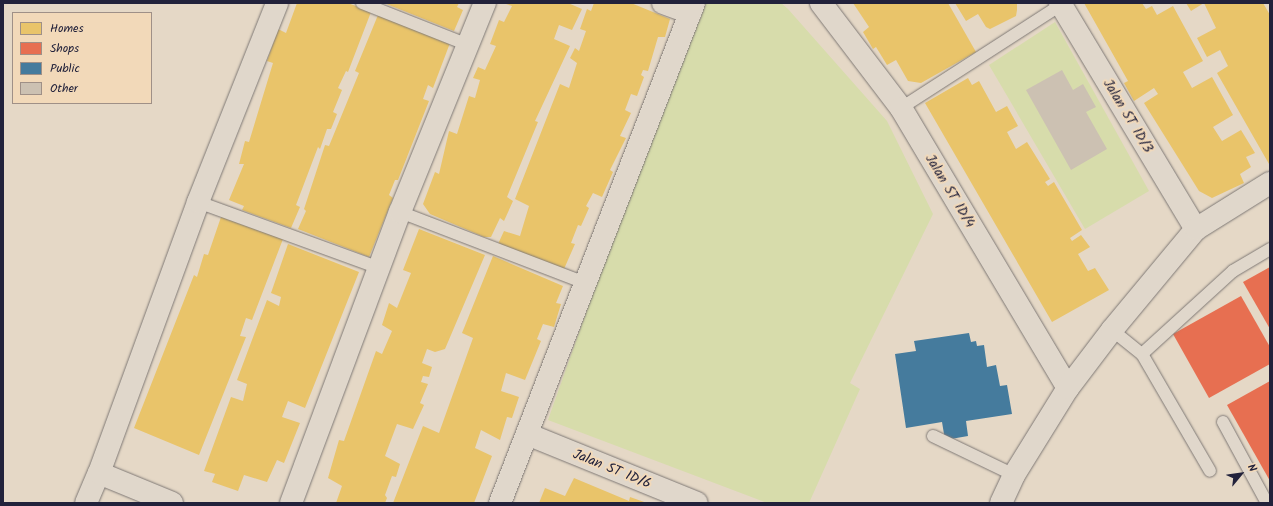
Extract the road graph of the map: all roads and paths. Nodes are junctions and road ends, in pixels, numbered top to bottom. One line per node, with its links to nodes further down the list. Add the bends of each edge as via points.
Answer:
1 (277, 3): 11 (street)
2 (362, 3): 8 (lane)
3 (485, 3): 8 (street)
4 (663, 3): 7 (street)
5 (821, 3): 9 (street, Jalan ST 1D/4)
6 (1061, 4): 9 (lane); 13 (street, Jalan ST 1D/3)
7 (692, 8): 16 (street)
8 (468, 45): 12 (street)
9 (901, 108): 19 (street, Jalan ST 1D/4)
10 (1270, 183): 13 (street)
11 (198, 202): 15 (lane); 24 (street)
12 (400, 212): 15 (street); 16 (lane)
13 (1196, 229): 17 (street)
14 (1270, 249): 18 (lane, via 1233,272)
15 (379, 268): 28 (street)
16 (585, 283): 21 (street)
17 (1112, 330): 18 (lane); 19 (street)
18 (1142, 354): 23 (lane)
19 (1068, 388): 25 (street)
20 (1223, 422): 32 (lane)
21 (527, 434): 29 (street); 30 (street, Jalan ST 1D/6)
22 (933, 436): 25 (lane)
23 (1210, 471)
24 (99, 473): 26 (street); 27 (street)
25 (1014, 475): 31 (street)
26 (86, 503)
27 (172, 503)
28 (291, 503)
29 (500, 503)
30 (697, 503)
31 (1000, 503)
32 (1266, 503)

